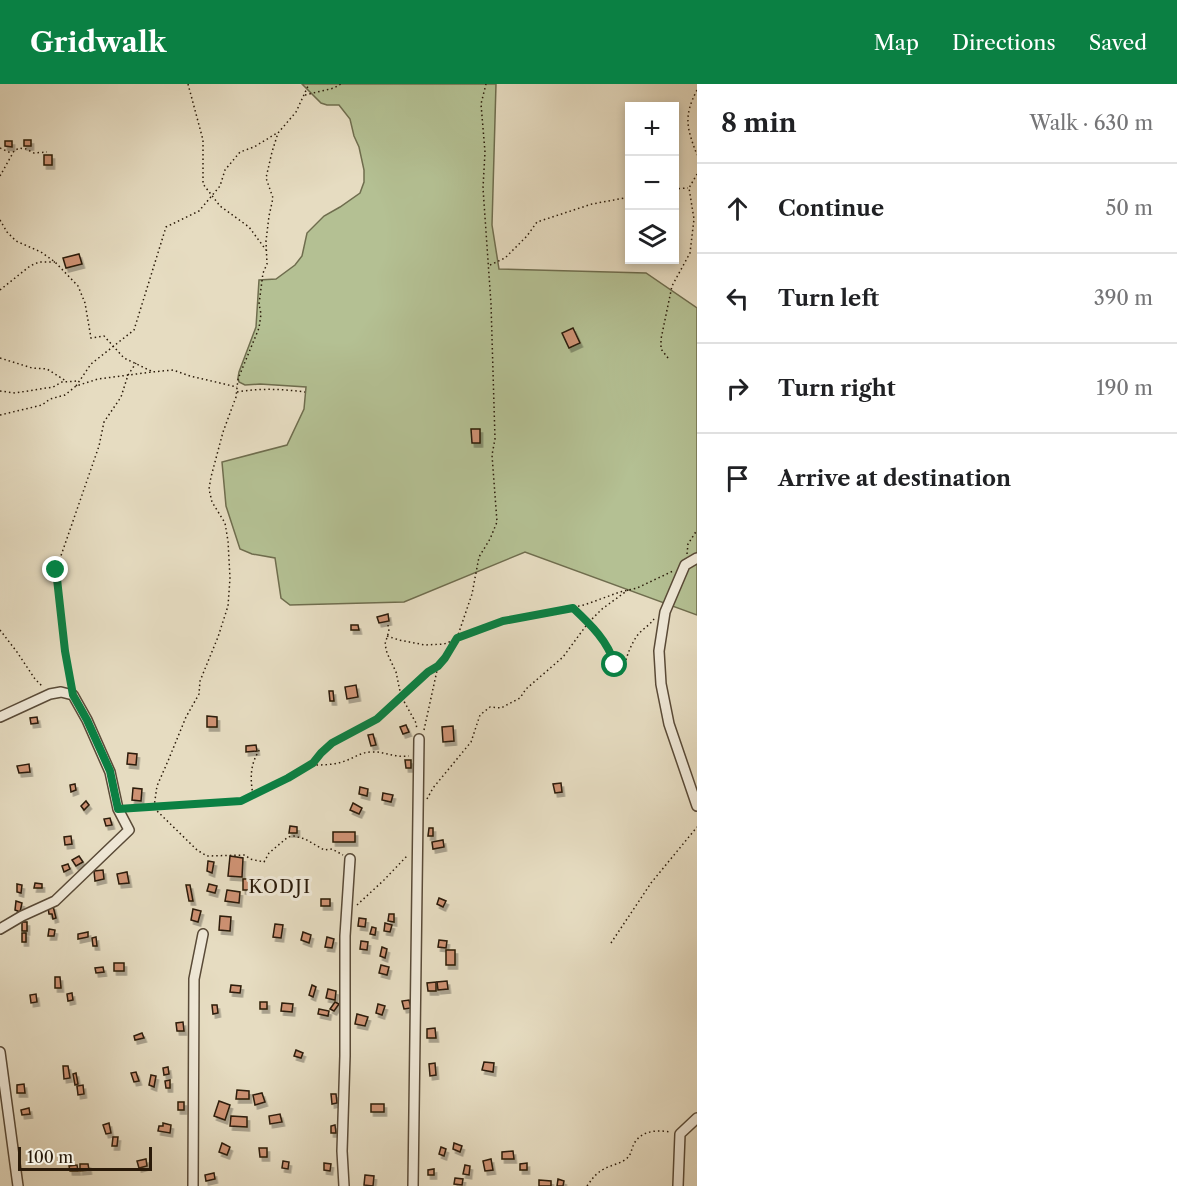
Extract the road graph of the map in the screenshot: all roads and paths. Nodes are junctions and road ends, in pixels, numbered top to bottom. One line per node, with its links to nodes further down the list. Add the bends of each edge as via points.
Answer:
1 (188, 84): 16 (path, via 203,140 202,184)
2 (309, 84): 6 (path)
3 (341, 84): 6 (path)
4 (486, 84): 23 (path, via 481,104)
5 (697, 90): 11 (path, via 689,105 687,129)
6 (303, 96): 7 (path, via 296,112)
7 (278, 133): 16 (path, via 240,152); 21 (path, via 266,178 273,198)
8 (0, 148): 10 (path)
9 (47, 152): 10 (path, via 19,148)
10 (12, 154): 13 (path)
11 (697, 155)
12 (697, 174): 14 (path)
13 (0, 176)
14 (689, 188): 15 (path); 19 (path)
15 (679, 189)
16 (212, 195): 21 (path, via 220,206 249,227); 25 (path, via 199,211 166,227 134,330)
17 (625, 198): 23 (path, via 537,222 505,258)
18 (697, 217): 19 (path)
19 (694, 219): 27 (path, via 690,253 672,286 661,339 661,349)
20 (0, 220): 22 (path, via 16,241)
21 (267, 252): 34 (path, via 259,328)
22 (55, 262): 24 (path, via 30,266); 25 (path, via 78,286 91,338 104,336)
23 (488, 265): 49 (path, via 496,522 479,557)
24 (0, 290)
25 (112, 346): 28 (path); 31 (path)
26 (0, 358): 32 (path, via 47,369)
27 (668, 358)
28 (136, 363): 29 (path); 30 (path)
29 (152, 372): 30 (path); 34 (path, via 173,370)
30 (128, 375): 33 (path); 52 (path, via 121,397 104,422 56,570)
31 (78, 381): 32 (path); 33 (path)
32 (69, 382): 35 (path, via 15,393)
33 (76, 386): 38 (path, via 42,405)
34 (237, 387): 37 (path)
35 (0, 391)
36 (305, 392): 37 (path, via 252,389)
37 (236, 393): 61 (path, via 209,489 225,524 230,578 228,606 200,681 199,694 157,786)
38 (0, 416)
39 (697, 530): 41 (path, via 688,544)
40 (697, 558): 41 (street)
41 (686, 565): 42 (path); 44 (street)
42 (630, 589): 43 (path); 45 (path)
43 (573, 608): 45 (path); 49 (path, via 503,621)
44 (665, 612): 45 (path, via 638,635 628,651 622,674 604,641); 60 (street, via 659,651 661,684 669,724)
45 (588, 623): 63 (path, via 562,657 520,698 501,708 490,707 480,715 471,742 433,789)
46 (388, 625): 48 (path)
47 (0, 630): 51 (path)
48 (387, 636): 49 (path, via 425,645 444,644); 53 (path, via 385,645)
49 (457, 638): 50 (path)
50 (438, 666): 53 (path); 55 (path)
51 (50, 694): 52 (street); 54 (street)
52 (73, 695): 62 (street, via 110,771)
53 (401, 696): 55 (path, via 416,723); 58 (path, via 377,719 332,743)
54 (0, 717)
55 (419, 739): 57 (street)
56 (260, 749): 59 (path, via 252,767)
57 (419, 755): 58 (path, via 398,757 373,751 336,764); 63 (street)
58 (310, 765): 59 (path)
59 (254, 796): 61 (path, via 241,801)
60 (697, 806)
61 (154, 807): 62 (path); 66 (path, via 207,856 245,855 264,862 269,853 294,836)
62 (118, 809): 68 (street, via 129,830 55,901)
63 (418, 816): 65 (street)
64 (697, 827): 70 (path, via 651,883)
65 (418, 844): 67 (path); 78 (street)
66 (350, 859): 67 (street)
67 (347, 914): 77 (street)
68 (0, 929)
69 (203, 934): 76 (street, via 194,979)
70 (611, 943)
71 (0, 1052): 75 (street)
72 (697, 1118): 73 (street)
73 (693, 1126): 74 (street)
74 (680, 1134): 79 (path, via 654,1131 643,1135 629,1158 605,1168); 80 (street)
75 (18, 1186)
76 (193, 1186)
77 (344, 1186)
78 (413, 1186)
79 (587, 1186)
80 (678, 1186)

